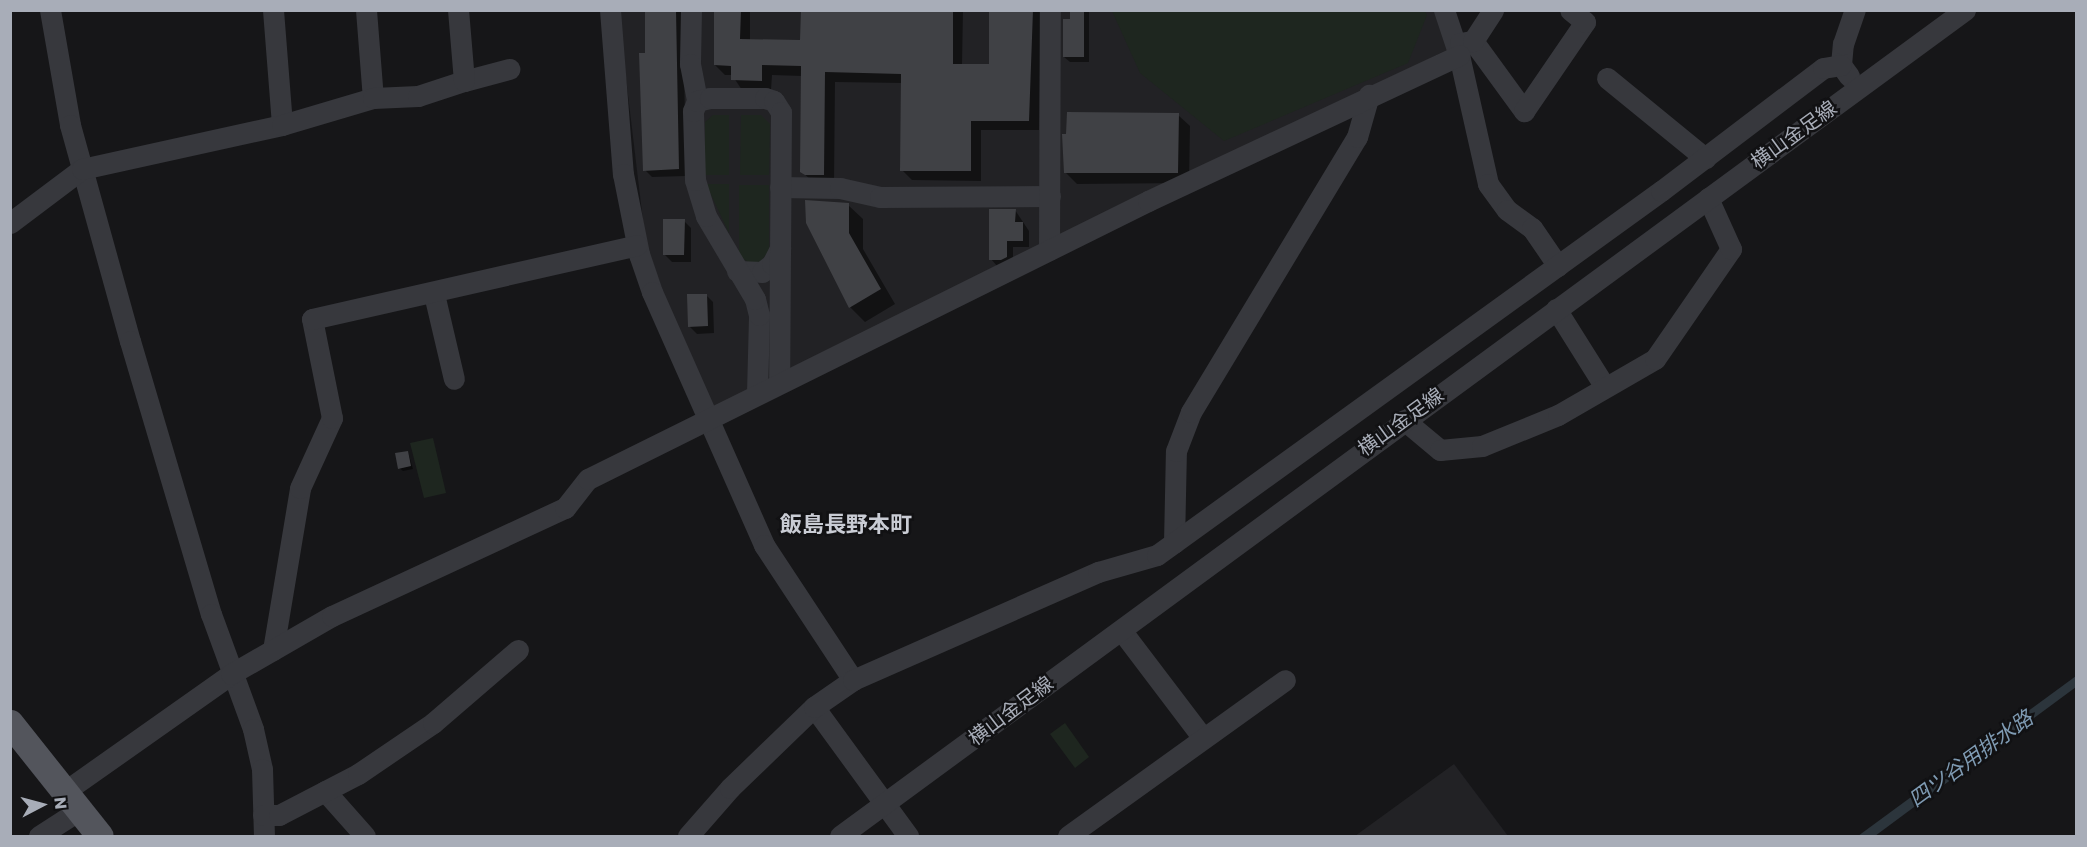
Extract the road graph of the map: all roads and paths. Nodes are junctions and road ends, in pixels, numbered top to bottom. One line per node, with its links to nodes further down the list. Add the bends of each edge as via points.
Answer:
1 (50, 10): 24 (street)
2 (273, 10): 22 (street)
3 (366, 10): 20 (street)
4 (458, 10): 17 (street)
5 (610, 10): 29 (street, via 622,174)
6 (691, 10): 21 (street, via 690,64)
7 (1050, 10): 26 (street)
8 (1444, 10): 13 (street)
9 (1493, 10): 13 (street)
10 (1570, 10): 13 (street, via 1585,22 1524,111)
11 (1855, 10): 14 (street, via 1843,44)
12 (1965, 10): 18 (street, 横山金足線)
13 (1463, 47): 19 (street); 32 (street, via 1488,183 1507,210 1533,228)
14 (1841, 65): 18 (street); 23 (street, via 1823,68)
15 (509, 69): 17 (street)
16 (1607, 78): 23 (street)
17 (464, 81): 20 (street, via 418,96)
18 (1858, 88): 27 (street, 横山金足線)
19 (1369, 94): 31 (street); 42 (street, via 1358,137 1191,412 1176,451)
20 (373, 98): 22 (street)
21 (697, 102): 25 (street, via 710,98 774,100 781,112); 33 (street, via 693,111 695,180 706,216)
22 (282, 125): 24 (street)
23 (1705, 158): 32 (street)
24 (82, 169): 28 (street); 46 (street, via 185,529)
25 (780, 187): 26 (street, via 840,188 880,196); 30 (street)
26 (1050, 196): 31 (street)
27 (1708, 198): 35 (street, 横山金足線); 38 (street, via 1731,249 1655,359)
28 (10, 223)
29 (638, 245): 34 (street); 40 (street, via 652,292)
30 (780, 248): 33 (street, via 772,264 762,272); 37 (street)
31 (1049, 250): 37 (street)
32 (1558, 266): 42 (street)
33 (737, 271): 39 (street, via 755,299 759,315)
34 (434, 294): 36 (street); 44 (street, via 312,319 332,418 300,488)
35 (1556, 309): 38 (street); 41 (street, 横山金足線)
36 (454, 379)
37 (779, 383): 39 (street)
38 (1605, 387): 41 (street, via 1558,415 1482,446 1440,450)
39 (757, 393): 40 (street)
40 (705, 419): 44 (street, via 588,479 565,508 332,616); 47 (street, via 764,545)
41 (1404, 420): 43 (street, 横山金足線)
42 (1174, 543): 47 (street, via 1157,555 1098,572)
43 (1121, 630): 51 (street); 54 (street, 横山金足線)
44 (273, 650): 46 (street)
45 (518, 650): 52 (street, via 433,723 358,774)
46 (231, 674): 53 (street); 55 (street, via 253,729 262,769)
47 (853, 680): 49 (street)
48 (1285, 680): 51 (street)
49 (814, 707): 54 (street); 60 (street, via 730,788)
50 (10, 723): 53 (main road)
51 (1203, 738): 63 (street)
52 (325, 791): 55 (street, via 279,815); 59 (street)
53 (71, 802): 56 (street); 57 (main road)
54 (886, 804): 61 (street, 横山金足線); 62 (street)
55 (263, 815): 58 (street)
56 (39, 837)
57 (100, 837)
58 (264, 837)
59 (365, 837)
60 (688, 837)
61 (840, 837)
62 (908, 837)
63 (1068, 837)

